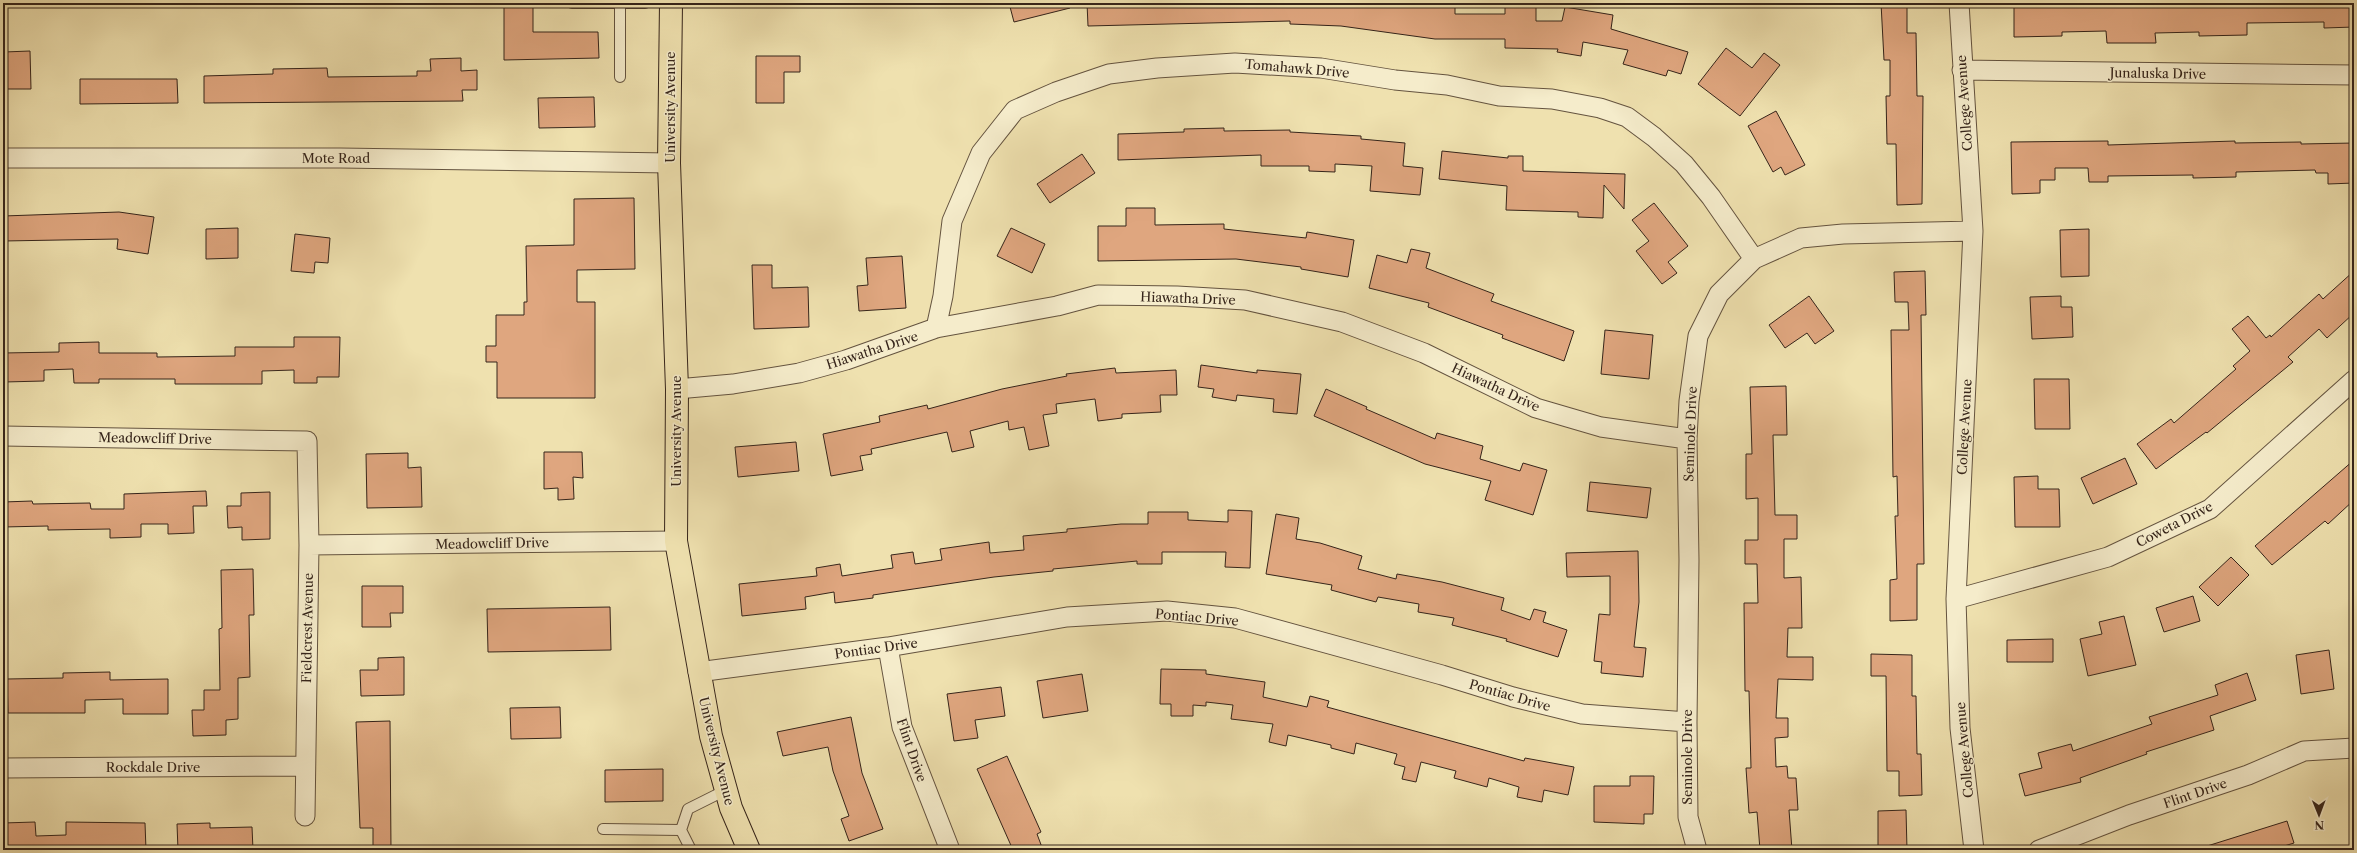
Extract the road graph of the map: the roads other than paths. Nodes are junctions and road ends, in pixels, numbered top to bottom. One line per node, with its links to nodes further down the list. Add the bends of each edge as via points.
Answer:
1 (572, 3): 5 (lane)
2 (645, 3): 5 (lane)
3 (671, 3): 10 (main road, University Avenue)
4 (1959, 3): 6 (street, College Avenue)
5 (620, 4): 8 (lane)
6 (1962, 70): 7 (street, Junaluska Drive); 11 (street, College Avenue)
7 (2354, 75)
8 (620, 77)
9 (3, 158): 10 (street, Mote Road, via 340,158)
10 (669, 163): 15 (main road, University Avenue)
11 (1973, 231): 12 (street, Seminole Drive, via 1843,234 1801,238); 21 (street, College Avenue)
12 (1754, 259): 13 (street, Tomahawk Drive, via 1711,197 1684,164 1627,117 1600,108 1552,99 1499,96 1447,85 1320,68 1235,63 1157,68 1109,74 1056,92 1015,110 981,153 952,221 943,296); 17 (street, Seminole Drive, via 1719,294 1698,336)
13 (936, 328): 15 (street, Hiawatha Drive, via 846,360 799,373 733,384); 17 (street, Hiawatha Drive, via 1057,306 1098,295 1245,300 1342,322 1424,353 1536,408 1601,427)
14 (2354, 380): 21 (street, Coweta Drive, via 2210,509 2108,557)
15 (676, 389): 19 (main road, University Avenue)
16 (3, 436): 18 (street, Meadowcliff Drive)
17 (1687, 439): 24 (street, Seminole Drive)
18 (307, 441): 20 (street, Fieldcrest Avenue)
19 (676, 541): 20 (street, Meadowcliff Drive); 23 (main road, University Avenue)
20 (309, 545): 26 (street, Fieldcrest Avenue)
21 (1956, 599): 36 (street, College Avenue, via 1960,728)
22 (888, 647): 23 (street, Pontiac Drive); 24 (street, Pontiac Drive, via 1067,617 1174,612 1235,618 1513,697 1582,714); 34 (street, Flint Drive, via 902,727)
23 (698, 672): 28 (main road, University Avenue, via 711,736)
24 (1687, 722): 35 (street, Seminole Drive, via 1688,817)
25 (2354, 748): 37 (street, Flint Drive, via 2304,751 2248,775 2129,815)
26 (304, 766): 27 (street, Rockdale Drive); 29 (street, Fieldcrest Avenue)
27 (3, 768)
28 (726, 790): 31 (lane, via 688,809); 33 (main road, University Avenue)
29 (305, 816)
30 (603, 829): 31 (lane)
31 (681, 830): 32 (lane)
32 (691, 850)
33 (749, 850)
34 (950, 850)
35 (1697, 850)
36 (1974, 850)
37 (2038, 850)

